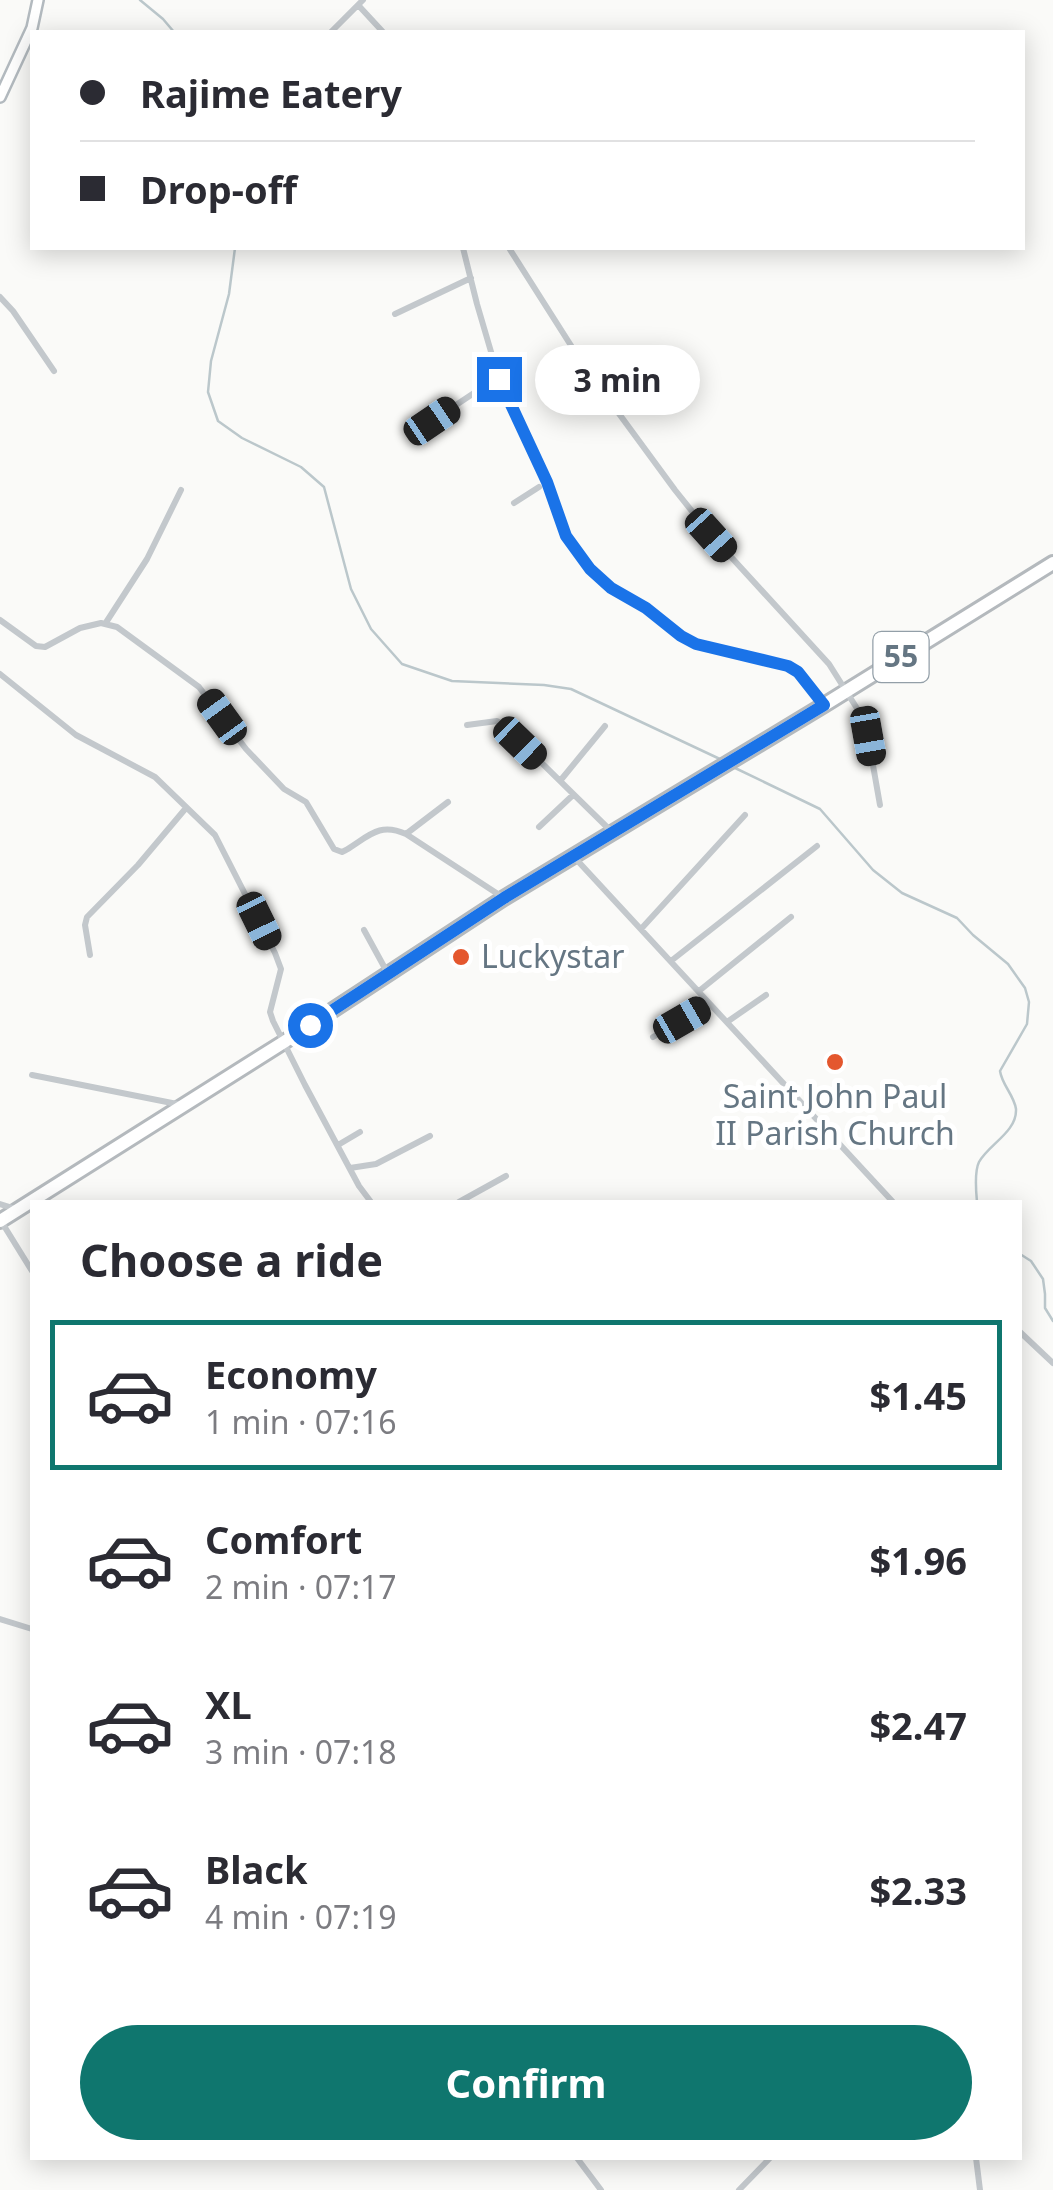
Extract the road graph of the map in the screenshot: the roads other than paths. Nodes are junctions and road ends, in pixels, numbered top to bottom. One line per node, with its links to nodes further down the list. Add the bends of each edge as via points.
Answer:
1 (38, 0): 3 (street)
2 (361, 3): 4 (street); 5 (street)
3 (31, 30)
4 (333, 30)
5 (381, 30)
6 (30, 32): 7 (street)
7 (0, 97)
8 (464, 250): 10 (street)
9 (510, 250): 23 (street, via 675,490)
10 (471, 278): 12 (street); 14 (street)
11 (0, 297): 13 (street)
12 (396, 314)
13 (54, 371)
14 (498, 376): 15 (street); 16 (street)
15 (432, 421)
16 (543, 484): 18 (street); 24 (street, via 566,536 611,588 696,644 788,666)
17 (181, 490): 21 (street)
18 (514, 502)
19 (1053, 563): 23 (highway, 55)
20 (0, 620): 21 (street, via 36,646)
21 (105, 624): 35 (street, via 198,686 246,749 306,802 334,849 342,852 378,830)
22 (0, 674): 31 (street, via 76,735 155,777)
23 (847, 691): 24 (highway, 55); 30 (street, via 868,736)
24 (824, 705): 34 (highway, 55)
25 (467, 725): 27 (street, via 496,721)
26 (605, 726): 27 (street)
27 (560, 781): 28 (street)
28 (573, 794): 33 (street); 34 (street)
29 (448, 802): 35 (street)
30 (880, 806)
31 (186, 808): 42 (street, via 87,917); 50 (street, via 224,847 275,953 281,969 270,1012)
32 (745, 815): 40 (street)
33 (538, 826)
34 (613, 833): 37 (highway, 55)
35 (406, 834): 38 (street)
36 (818, 846): 43 (street)
37 (575, 857): 38 (highway, 55); 40 (street)
38 (504, 898): 44 (highway, 55)
39 (791, 917): 45 (street)
40 (641, 929): 43 (street)
41 (364, 930): 44 (street)
42 (90, 954)
43 (671, 961): 45 (street)
44 (388, 974): 50 (highway, 55)
45 (699, 992): 47 (street)
46 (766, 995): 48 (street)
47 (710, 1004): 48 (street); 49 (street)
48 (727, 1022): 61 (street)
49 (653, 1036)
50 (284, 1042): 52 (highway, 55); 55 (street)
51 (32, 1076): 52 (street)
52 (184, 1105): 58 (highway, 55)
53 (360, 1132): 55 (street)
54 (430, 1136): 56 (street, via 376,1164)
55 (338, 1146): 56 (street)
56 (350, 1168): 59 (street)
57 (506, 1176): 60 (street)
58 (33, 1200)
59 (370, 1200)
60 (463, 1200)
61 (891, 1200)
62 (30, 1202): 64 (highway, 55)
63 (0, 1204): 64 (street)
64 (17, 1210): 65 (highway, 55)
65 (0, 1221): 66 (street)
66 (30, 1268)
67 (1022, 1334): 68 (street)
68 (1053, 1364)
69 (0, 1619): 70 (street)
70 (30, 1628)
71 (578, 2160): 74 (street)
72 (768, 2160): 75 (street)
73 (976, 2160): 76 (street)
74 (601, 2190)
75 (739, 2190)
76 (980, 2190)

